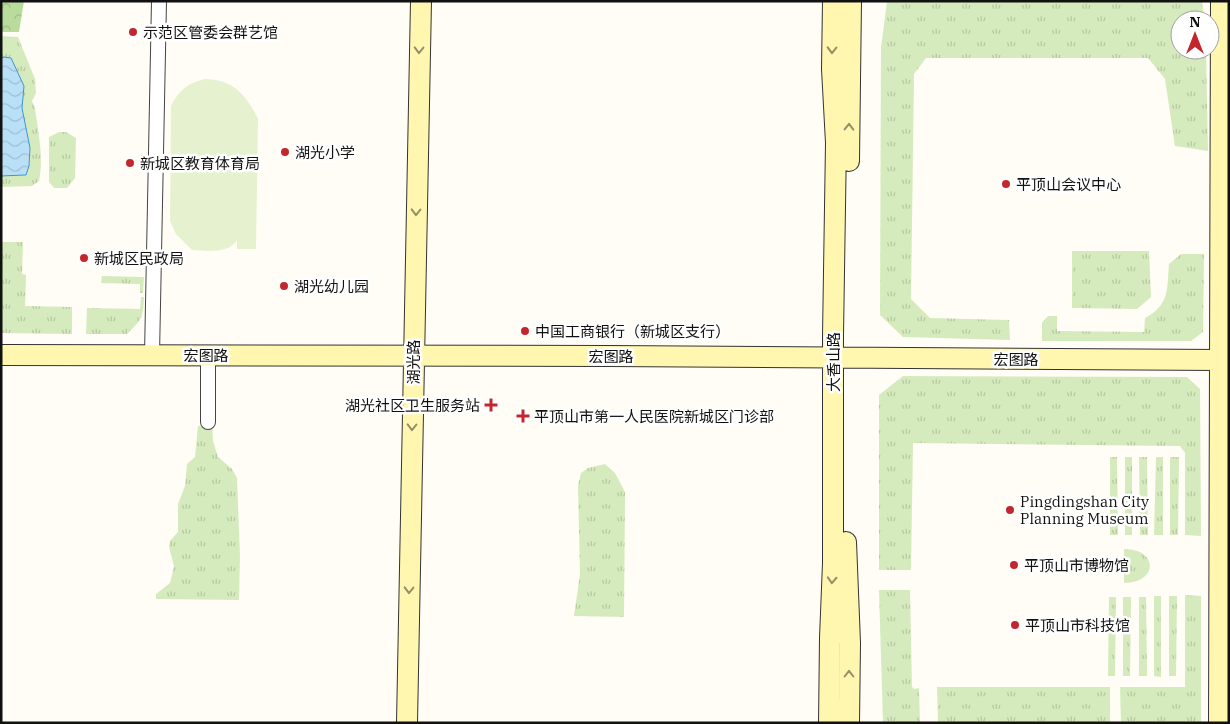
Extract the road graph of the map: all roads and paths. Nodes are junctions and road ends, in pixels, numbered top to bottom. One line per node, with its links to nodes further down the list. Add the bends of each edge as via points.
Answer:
1 (160, 1): 8 (street)
2 (420, 1): 10 (street, 湖光路, one-way to 10)
3 (833, 1): 11 (street, 大香山路, one-way to 11)
4 (851, 1): 11 (street, 大香山路, one-way to 4)
5 (1221, 1): 6 (street)
6 (1225, 167): 12 (street)
7 (1, 355): 8 (street, 宏图路)
8 (152, 355): 9 (street, 宏图路)
9 (208, 355): 10 (street, 宏图路); 13 (street)
10 (413, 357): 11 (street, 宏图路); 14 (street, 湖光路, one-way to 14)
11 (840, 357): 12 (street, 宏图路); 15 (street, 大香山路, one-way to 15); 16 (street, 大香山路, one-way to 11, via 850,643)
12 (1220, 360): 17 (street)
13 (208, 422)
14 (407, 723)
15 (830, 723)
16 (849, 723)
17 (1219, 723)

